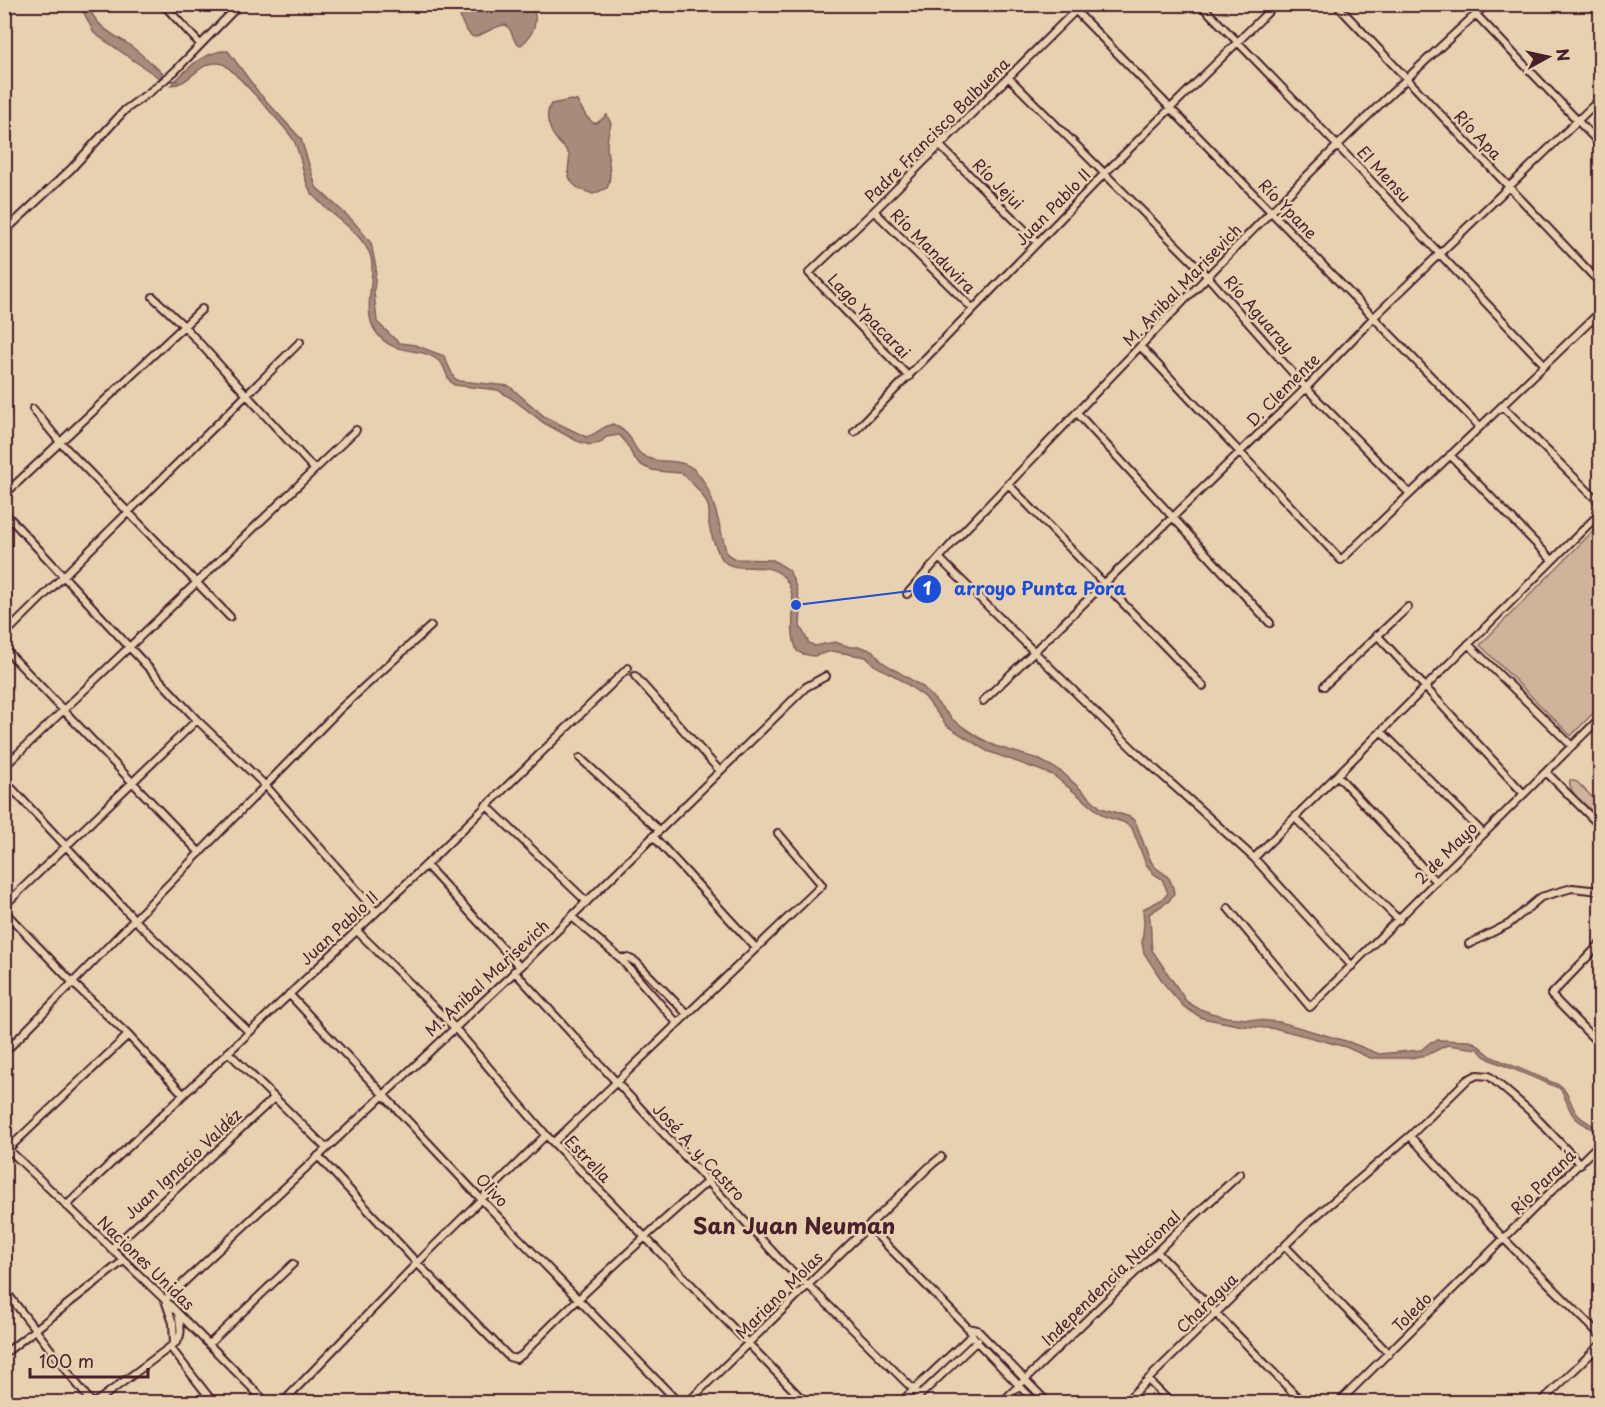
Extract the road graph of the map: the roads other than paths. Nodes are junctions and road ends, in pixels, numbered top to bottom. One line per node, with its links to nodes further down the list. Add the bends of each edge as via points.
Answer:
1 (163, 4): 12 (street)
2 (240, 4): 12 (street)
3 (1082, 4): 9 (street, Padre Francisco Balbuena)
4 (1200, 4): 11 (street, El Mensu)
5 (1276, 4): 11 (street, Juan Pablo II)
6 (1336, 4): 14 (street, Río Apa)
7 (1466, 4): 10 (street)
8 (1487, 4): 10 (street, M. Anibal Marisevich)
9 (1076, 11): 13 (street, Padre Francisco Balbuena); 16 (street, Río Ypane)
10 (1476, 15): 14 (street, M. Anibal Marisevich); 17 (street)
11 (1238, 42): 16 (street, Juan Pablo II); 18 (street, El Mensu)
12 (200, 44): 25 (street, via 156,88 125,110 71,169)
13 (1009, 78): 20 (street, Padre Francisco Balbuena); 21 (street, Río Aguaray)
14 (1407, 78): 18 (street, M. Anibal Marisevich); 22 (street, Río Apa)
15 (1600, 99): 17 (street, D. Clemente)
16 (1171, 108): 21 (street, Juan Pablo II); 24 (street, Río Ypane)
17 (1578, 121): 19 (street); 22 (street, D. Clemente)
18 (1338, 144): 24 (street, M. Anibal Marisevich); 27 (street, El Mensu)
19 (1600, 144)
20 (940, 146): 23 (street, Padre Francisco Balbuena); 26 (street, Río Jejui)
21 (1105, 173): 26 (street, Juan Pablo II); 29 (street, Río Aguaray)
22 (1509, 188): 27 (street, D. Clemente); 30 (street, Río Apa)
23 (874, 211): 28 (street, Padre Francisco Balbuena); 33 (street, Río Manduvira)
24 (1271, 212): 29 (street, M. Anibal Marisevich); 35 (street, Río Ypane)
25 (4, 232)
26 (1037, 242): 33 (street, Juan Pablo II)
27 (1440, 255): 35 (street, D. Clemente); 39 (street, El Mensu)
28 (809, 273): 40 (street, Lago Ypacarai)
29 (1208, 277): 38 (street, M. Anibal Marisevich); 41 (street, Río Aguaray)
30 (1600, 283)
31 (153, 297): 36 (street)
32 (202, 309): 36 (street)
33 (973, 309): 40 (street, Juan Pablo II)
34 (1600, 312): 39 (street)
35 (1373, 318): 41 (street, D. Clemente); 46 (street, Río Ypane)
36 (184, 326): 42 (street); 49 (street)
37 (300, 342): 42 (street)
38 (1141, 346): 45 (street, M. Anibal Marisevich); 50 (street)
39 (1545, 365): 43 (street)
40 (909, 377): 48 (street, Juan Pablo II)
41 (1306, 388): 50 (street, D. Clemente); 54 (street, Río Aguaray)
42 (247, 395): 52 (street); 58 (street)
43 (1502, 406): 46 (street); 56 (street)
44 (33, 409): 49 (street)
45 (1077, 413): 53 (street, M. Anibal Marisevich); 60 (street)
46 (1480, 427): 51 (street)
47 (356, 429): 52 (street)
48 (854, 432)
49 (60, 442): 55 (street); 58 (street)
50 (1239, 452): 54 (street, via 1341,560); 60 (street, D. Clemente)
51 (1450, 455): 54 (street); 62 (street)
52 (315, 468): 64 (street)
53 (1008, 484): 61 (street, M. Anibal Marisevich); 65 (street)
54 (1410, 494)
55 (4, 495)
56 (1600, 503)
57 (4, 512): 63 (street)
58 (129, 513): 63 (street); 64 (street)
59 (1600, 513): 62 (street)
60 (1173, 517): 65 (street, D. Clemente); 69 (street)
61 (939, 558): 66 (street, M. Anibal Marisevich); 76 (street)
62 (1552, 560): 73 (street)
63 (65, 577): 71 (street); 74 (street)
64 (196, 582): 68 (street); 74 (street)
65 (1104, 583): 76 (street, D. Clemente); 80 (street)
66 (907, 594)
67 (1408, 607): 72 (street)
68 (230, 617)
69 (1270, 623)
70 (431, 626): 96 (street, via 341,708)
71 (4, 635)
72 (1377, 635): 81 (street); 82 (street)
73 (1468, 644): 82 (street); 88 (street)
74 (129, 646): 84 (street); 86 (street)
75 (4, 648): 84 (street)
76 (1034, 652): 83 (street, D. Clemente); 107 (street, via 1134,750)
77 (628, 668): 98 (street, Juan Pablo II)
78 (635, 676): 91 (street)
79 (826, 676): 91 (street, M. Anibal Marisevich, via 806,687)
80 (1203, 686)
81 (1324, 686)
82 (1425, 686): 87 (street); 97 (street)
83 (983, 701)
84 (64, 710): 90 (street); 95 (street)
85 (1600, 718): 88 (street, 2 de Mayo)
86 (197, 720): 95 (street); 96 (street)
87 (1381, 731): 93 (street); 103 (street)
88 (1572, 746): 92 (street, 2 de Mayo)
89 (580, 758): 101 (street)
90 (4, 767)
91 (719, 770): 101 (street, M. Anibal Marisevich)
92 (1546, 772): 97 (street, 2 de Mayo); 100 (street)
93 (1338, 776): 99 (street); 109 (street)
94 (4, 780): 105 (street)
95 (134, 783): 105 (street); 106 (street)
96 (266, 786): 106 (street); 115 (street)
97 (1524, 794): 103 (street, 2 de Mayo)
98 (486, 805): 108 (street, Juan Pablo II); 111 (street)
99 (1295, 818): 107 (street); 118 (street)
100 (1600, 826)
101 (659, 830): 104 (street, M. Anibal Marisevich)
102 (778, 833): 122 (street, via 822,885)
103 (1484, 834): 109 (street, 2 de Mayo)
104 (653, 836): 111 (street, M. Anibal Marisevich); 122 (street)
105 (67, 847): 112 (street); 117 (street)
106 (200, 853): 117 (street)
107 (1254, 858): 124 (street)
108 (426, 865): 115 (street, Juan Pablo II); 125 (street, José A. y Castro)
109 (1436, 882): 118 (street, 2 de Mayo)
110 (1600, 891): 120 (street, via 1572,888 1541,897 1509,924)
111 (587, 902): 116 (street, M. Anibal Marisevich)
112 (4, 906)
113 (1228, 908): 124 (street, 2 de Mayo, via 1310,1007)
114 (4, 912): 126 (street)
115 (375, 912): 119 (street, Juan Pablo II)
116 (572, 917): 123 (street); 125 (street, M. Anibal Marisevich)
117 (135, 920): 126 (street); 131 (street)
118 (1399, 920): 124 (street, 2 de Mayo)
119 (356, 930): 127 (street, Juan Pablo II); 130 (street, Estrella)
120 (1470, 944)
121 (1600, 944): 133 (street, via 1551,995)
122 (756, 948): 128 (street)
123 (620, 958): 128 (street, via 636,962); 129 (street)
124 (1352, 966)
125 (517, 969): 130 (street, M. Anibal Marisevich); 136 (street, José A. y Castro)
126 (73, 983): 132 (street); 135 (street)
127 (289, 994): 131 (street, Juan Pablo II); 138 (street, Olivo)
128 (687, 1014): 129 (street)
129 (677, 1023): 136 (street)
130 (454, 1027): 138 (street, M. Anibal Marisevich); 141 (street, Estrella)
131 (249, 1032): 134 (street, Juan Pablo II)
132 (128, 1035): 137 (street); 144 (street)
133 (1600, 1045)
134 (228, 1052): 137 (street, Juan Pablo II); 139 (street)
135 (4, 1053)
136 (616, 1083): 142 (street); 150 (street, José A. y Castro)
137 (183, 1094): 152 (street, Juan Pablo II)
138 (384, 1094): 145 (street, M. Anibal Marisevich); 151 (street, Olivo)
139 (274, 1098): 145 (street); 157 (street, Juan Ignacio Valdéz)
140 (1412, 1134): 148 (street, Charagua, via 1467,1080 1477,1075 1489,1076 1530,1111); 155 (street); 156 (street, Charagua)
141 (546, 1135): 142 (street, Estrella); 151 (street)
142 (554, 1142): 154 (street, Estrella)
143 (1600, 1143): 148 (street, Río Paraná)
144 (6, 1147): 152 (street, Naciones Unidas)
145 (326, 1148): 146 (street, M. Anibal Marisevich)
146 (318, 1156): 160 (street); 165 (street, M. Anibal Marisevich)
147 (941, 1157): 153 (street, Mariano Molas)
148 (1580, 1164): 155 (street, Río Paraná)
149 (1240, 1174): 158 (street, Independencia Nacional)
150 (708, 1181): 154 (street); 162 (street, José A. y Castro)
151 (482, 1199): 160 (street); 164 (street, Olivo)
152 (66, 1206): 157 (street, Naciones Unidas)
153 (868, 1226): 162 (street, Mariano Molas); 168 (street)
154 (644, 1236): 164 (street); 176 (street, Estrella)
155 (1504, 1239): 171 (street); 180 (street, Toledo)
156 (1285, 1246): 167 (street, Charagua); 180 (street)
157 (111, 1249): 159 (street, Naciones Unidas)
158 (1157, 1252): 167 (street); 181 (street, Independencia Nacional)
159 (123, 1261): 165 (street, Naciones Unidas); 169 (street)
160 (417, 1263): 164 (street, via 509,1357 516,1359); 190 (street)
161 (293, 1264): 175 (street)
162 (808, 1285): 176 (street, Mariano Molas); 184 (street, José A. y Castro)
163 (4, 1289): 169 (street)
164 (578, 1298): 191 (street, Olivo)
165 (165, 1299): 166 (street, Naciones Unidas); 178 (street, via 173,1323)
166 (178, 1312): 175 (street, Naciones Unidas); 178 (street, via 180,1336)
167 (1216, 1313): 182 (street, Charagua); 201 (street)
168 (968, 1328): 170 (street); 172 (street)
169 (36, 1329): 179 (street); 186 (street)
170 (977, 1330): 172 (street); 173 (street)
171 (1600, 1335)
172 (972, 1336): 174 (street); 184 (street)
173 (983, 1336): 174 (street); 181 (street)
174 (977, 1342): 183 (street); 185 (street)
175 (209, 1344): 189 (street, Naciones Unidas)
176 (749, 1344): 192 (street, Mariano Molas); 193 (street, Estrella)
177 (1600, 1345): 203 (street)
178 (172, 1346): 187 (street); 188 (street)
179 (4, 1354)
180 (1389, 1354): 202 (street, Toledo)
181 (1025, 1380): 183 (street, Independencia Nacional); 198 (street)
182 (1148, 1380): 199 (street, Charagua); 200 (street)
183 (1019, 1386): 196 (street, Independencia Nacional); 197 (street)
184 (914, 1390): 185 (street, José A. y Castro); 194 (street)
185 (920, 1396): 195 (street)
186 (92, 1402)
187 (96, 1402)
188 (213, 1402)
189 (266, 1402)
190 (286, 1402)
191 (678, 1402)
192 (688, 1402)
193 (805, 1402)
194 (901, 1402)
195 (913, 1402)
196 (1002, 1402)
197 (1035, 1402)
198 (1047, 1402)
199 (1125, 1402)
200 (1170, 1402)
201 (1302, 1402)
202 (1339, 1402)
203 (1541, 1402)

